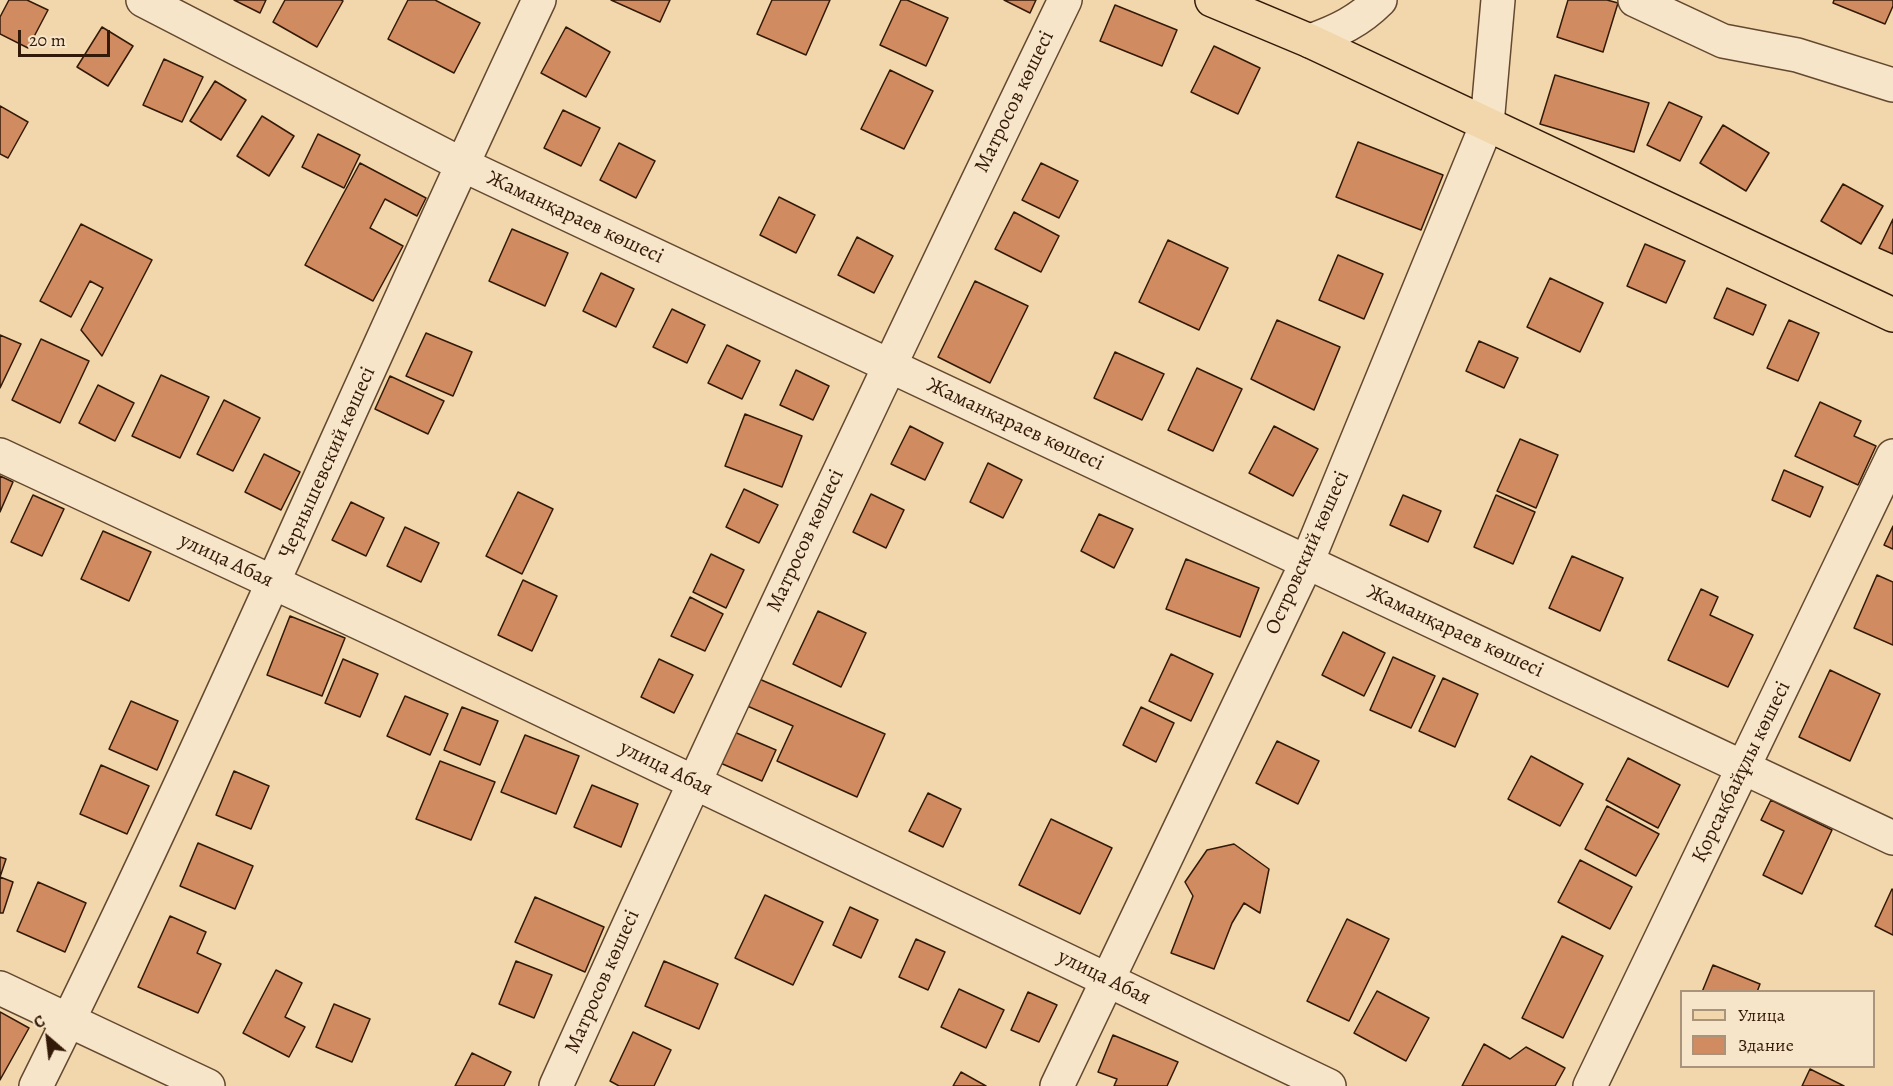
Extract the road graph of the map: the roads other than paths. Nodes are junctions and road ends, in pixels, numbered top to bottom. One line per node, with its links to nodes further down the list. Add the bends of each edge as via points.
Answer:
1 (143, 0): 11 (street, Жаманқараев көшесі)
2 (538, 0): 11 (street, Чернышевский көшесі)
3 (1065, 0): 13 (street, Матросов көшесі)
4 (1212, 0): 8 (main road)
5 (1380, 0): 8 (street, via 1362,18)
6 (1498, 0): 10 (street, Островский көшесі)
7 (1635, 0): 9 (street, via 1723,40 1797,55)
8 (1310, 41): 10 (main road)
9 (1893, 85)
10 (1487, 124): 12 (main road); 16 (street, Островский көшесі)
11 (461, 164): 13 (street, Жаманқараев көшесі); 17 (street, Чернышевский көшесі)
12 (1893, 315)
13 (888, 365): 16 (street, Жаманқараев көшесі); 19 (street, Матросов көшесі)
14 (0, 455): 17 (street, улица Абая)
15 (1893, 456): 18 (street, Қорсақбайұлы көшесі)
16 (1307, 562): 18 (street, Жаманқараев көшесі); 21 (street, Островский көшесі)
17 (274, 583): 19 (street, улица Абая); 23 (street, Чернышевский көшесі)
18 (1744, 768): 20 (street, Жаманқараев көшесі); 29 (street, Қорсақбайұлы көшесі)
19 (693, 782): 21 (street, улица Абая); 26 (street, Матросов көшесі)
20 (1893, 838)
21 (1107, 980): 27 (street, Островский көшесі); 28 (street, улица Абая)
22 (0, 988): 23 (street)
23 (69, 1021): 24 (street, Чернышевский көшесі); 25 (street)
24 (36, 1086)
25 (208, 1086)
26 (556, 1086)
27 (1057, 1086)
28 (1329, 1086)
29 (1590, 1086)

